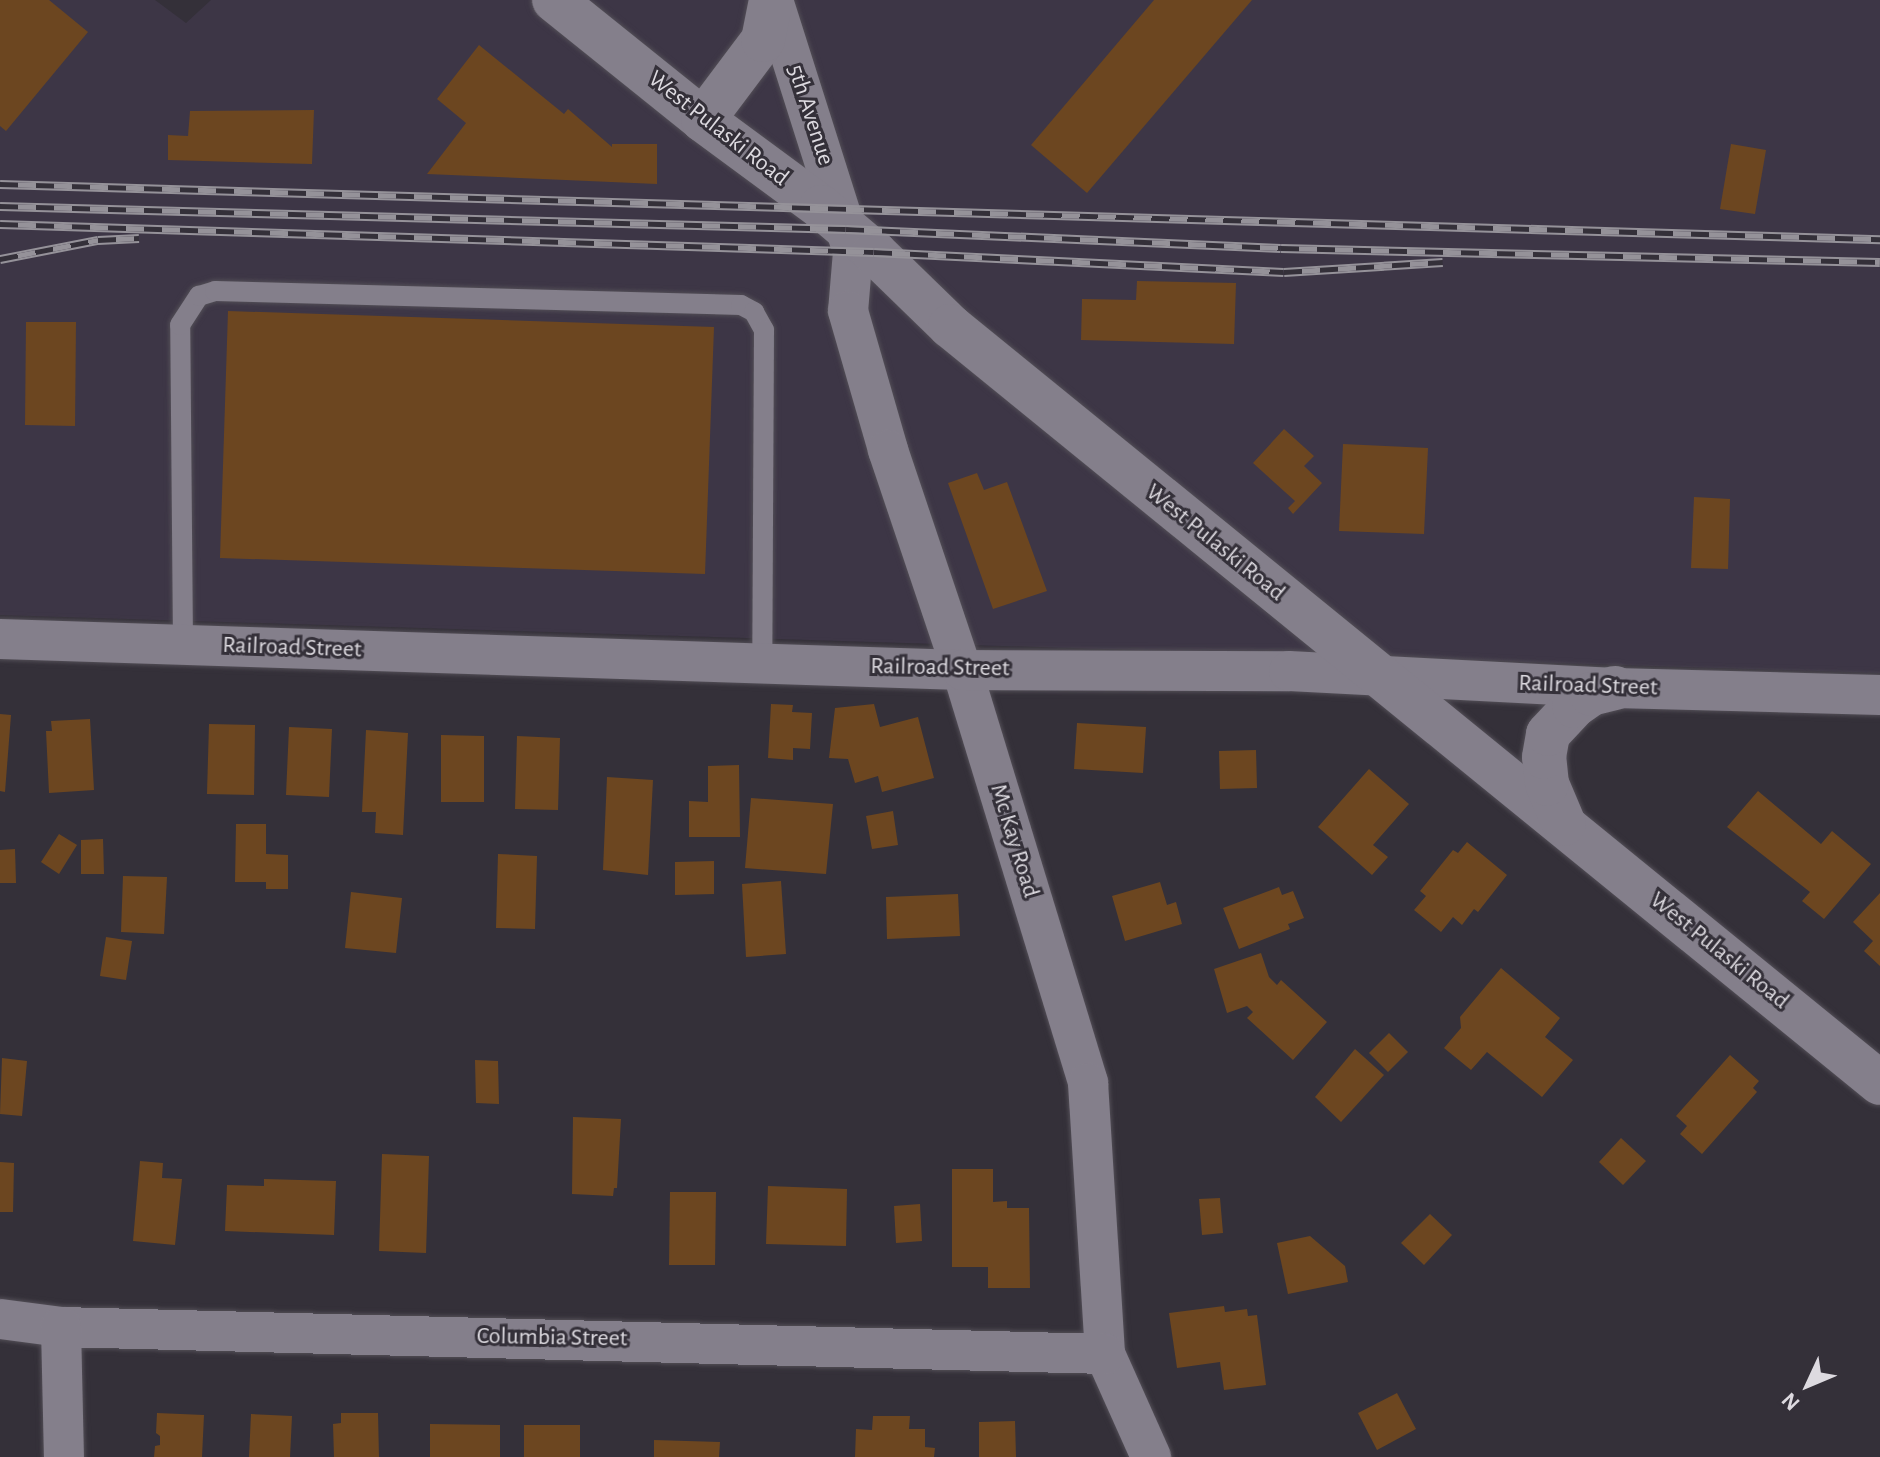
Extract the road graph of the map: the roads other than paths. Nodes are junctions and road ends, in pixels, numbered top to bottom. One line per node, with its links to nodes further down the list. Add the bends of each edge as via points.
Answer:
1 (554, 0): 3 (main road, West Pulaski Road)
2 (772, 0): 3 (main road, via 763,40); 4 (street, 5th Avenue)
3 (703, 120): 4 (main road, West Pulaski Road)
4 (846, 229): 8 (street, Mc Kay Road, via 853,252 848,311); 9 (main road, West Pulaski Road, via 950,326)
5 (0, 639): 6 (street, Railroad Street)
6 (183, 644): 7 (street, Railroad Street); 7 (lane, via 180,325 199,296 215,291 741,305 754,312 764,330)
7 (762, 662): 8 (street, Railroad Street)
8 (962, 670): 9 (street, Railroad Street, via 1289,671); 16 (street, Mc Kay Road, via 1088,1083)
9 (1386, 678): 10 (street, Railroad Street); 12 (main road, West Pulaski Road)
10 (1615, 688): 11 (street, Railroad Street); 12 (main road, via 1591,694 1548,734 1547,784)
11 (1880, 695)
12 (1564, 824): 13 (main road, West Pulaski Road)
13 (1880, 1083)
14 (0, 1319): 15 (street, Columbia Street)
15 (61, 1327): 16 (street, Columbia Street); 17 (street)
16 (1105, 1354): 18 (street, Mc Kay Road)
17 (64, 1457)
18 (1151, 1457)

